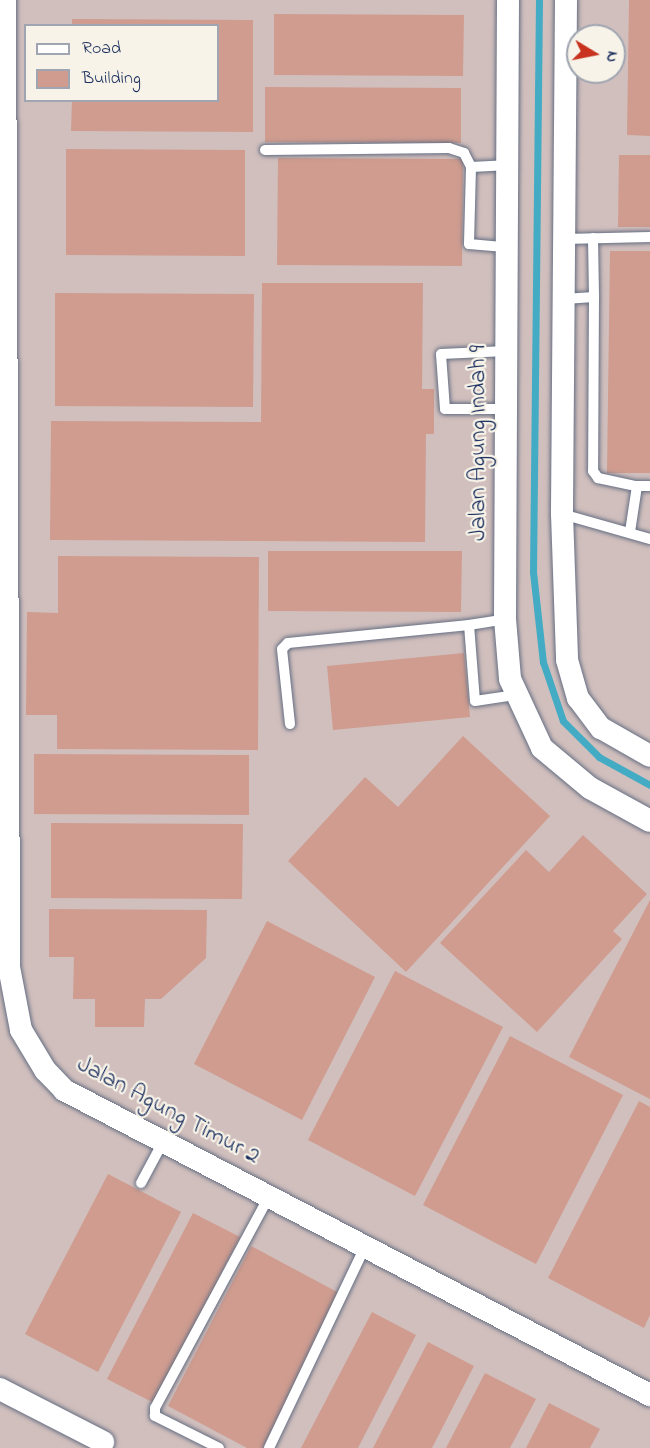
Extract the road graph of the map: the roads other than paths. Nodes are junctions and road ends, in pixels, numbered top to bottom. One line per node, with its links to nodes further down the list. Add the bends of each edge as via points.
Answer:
1 (5, 0): 26 (street, Jalan Agung Timur 2, via 9,967 21,1030 45,1070 64,1090)
2 (508, 0): 5 (street, Jalan Agung Indah 9)
3 (566, 0): 9 (street)
4 (266, 150): 6 (lane, via 449,148 464,153)
5 (505, 165): 6 (lane); 10 (street, Jalan Agung Indah 9)
6 (471, 167): 10 (lane, via 469,244)
7 (650, 237): 8 (lane)
8 (593, 238): 9 (lane); 11 (lane)
9 (564, 239): 12 (street)
10 (505, 247): 13 (street, Jalan Agung Indah 9)
11 (594, 297): 12 (lane); 15 (lane, via 593,471 598,478)
12 (564, 299): 17 (street)
13 (506, 351): 14 (street, Jalan Agung Indah 9); 14 (lane, via 441,354 445,408)
14 (506, 409): 20 (street, Jalan Agung Indah 9)
15 (637, 486): 16 (lane); 18 (lane)
16 (650, 486)
17 (562, 514): 18 (lane); 24 (street, via 567,660 578,698 601,728)
18 (630, 532): 19 (lane)
19 (650, 539)
20 (505, 619): 21 (lane); 22 (street, Jalan Agung Indah 9)
21 (469, 625): 22 (lane, via 475,701); 23 (lane, via 288,643 282,649)
22 (515, 695): 25 (street, Jalan Agung Indah 9, via 542,748 556,762)
23 (290, 724)
24 (650, 756)
25 (650, 820)
26 (164, 1142): 27 (lane); 28 (street, Jalan Agung Timur 2)
27 (141, 1183)
28 (269, 1196): 29 (street, Jalan Agung Timur 2); 33 (lane, via 154,1408 155,1416)
29 (365, 1247): 31 (street, Jalan Agung Timur 2); 34 (lane)
30 (0, 1389): 32 (street)
31 (650, 1395)
32 (109, 1445)
33 (219, 1448)
34 (269, 1448)

